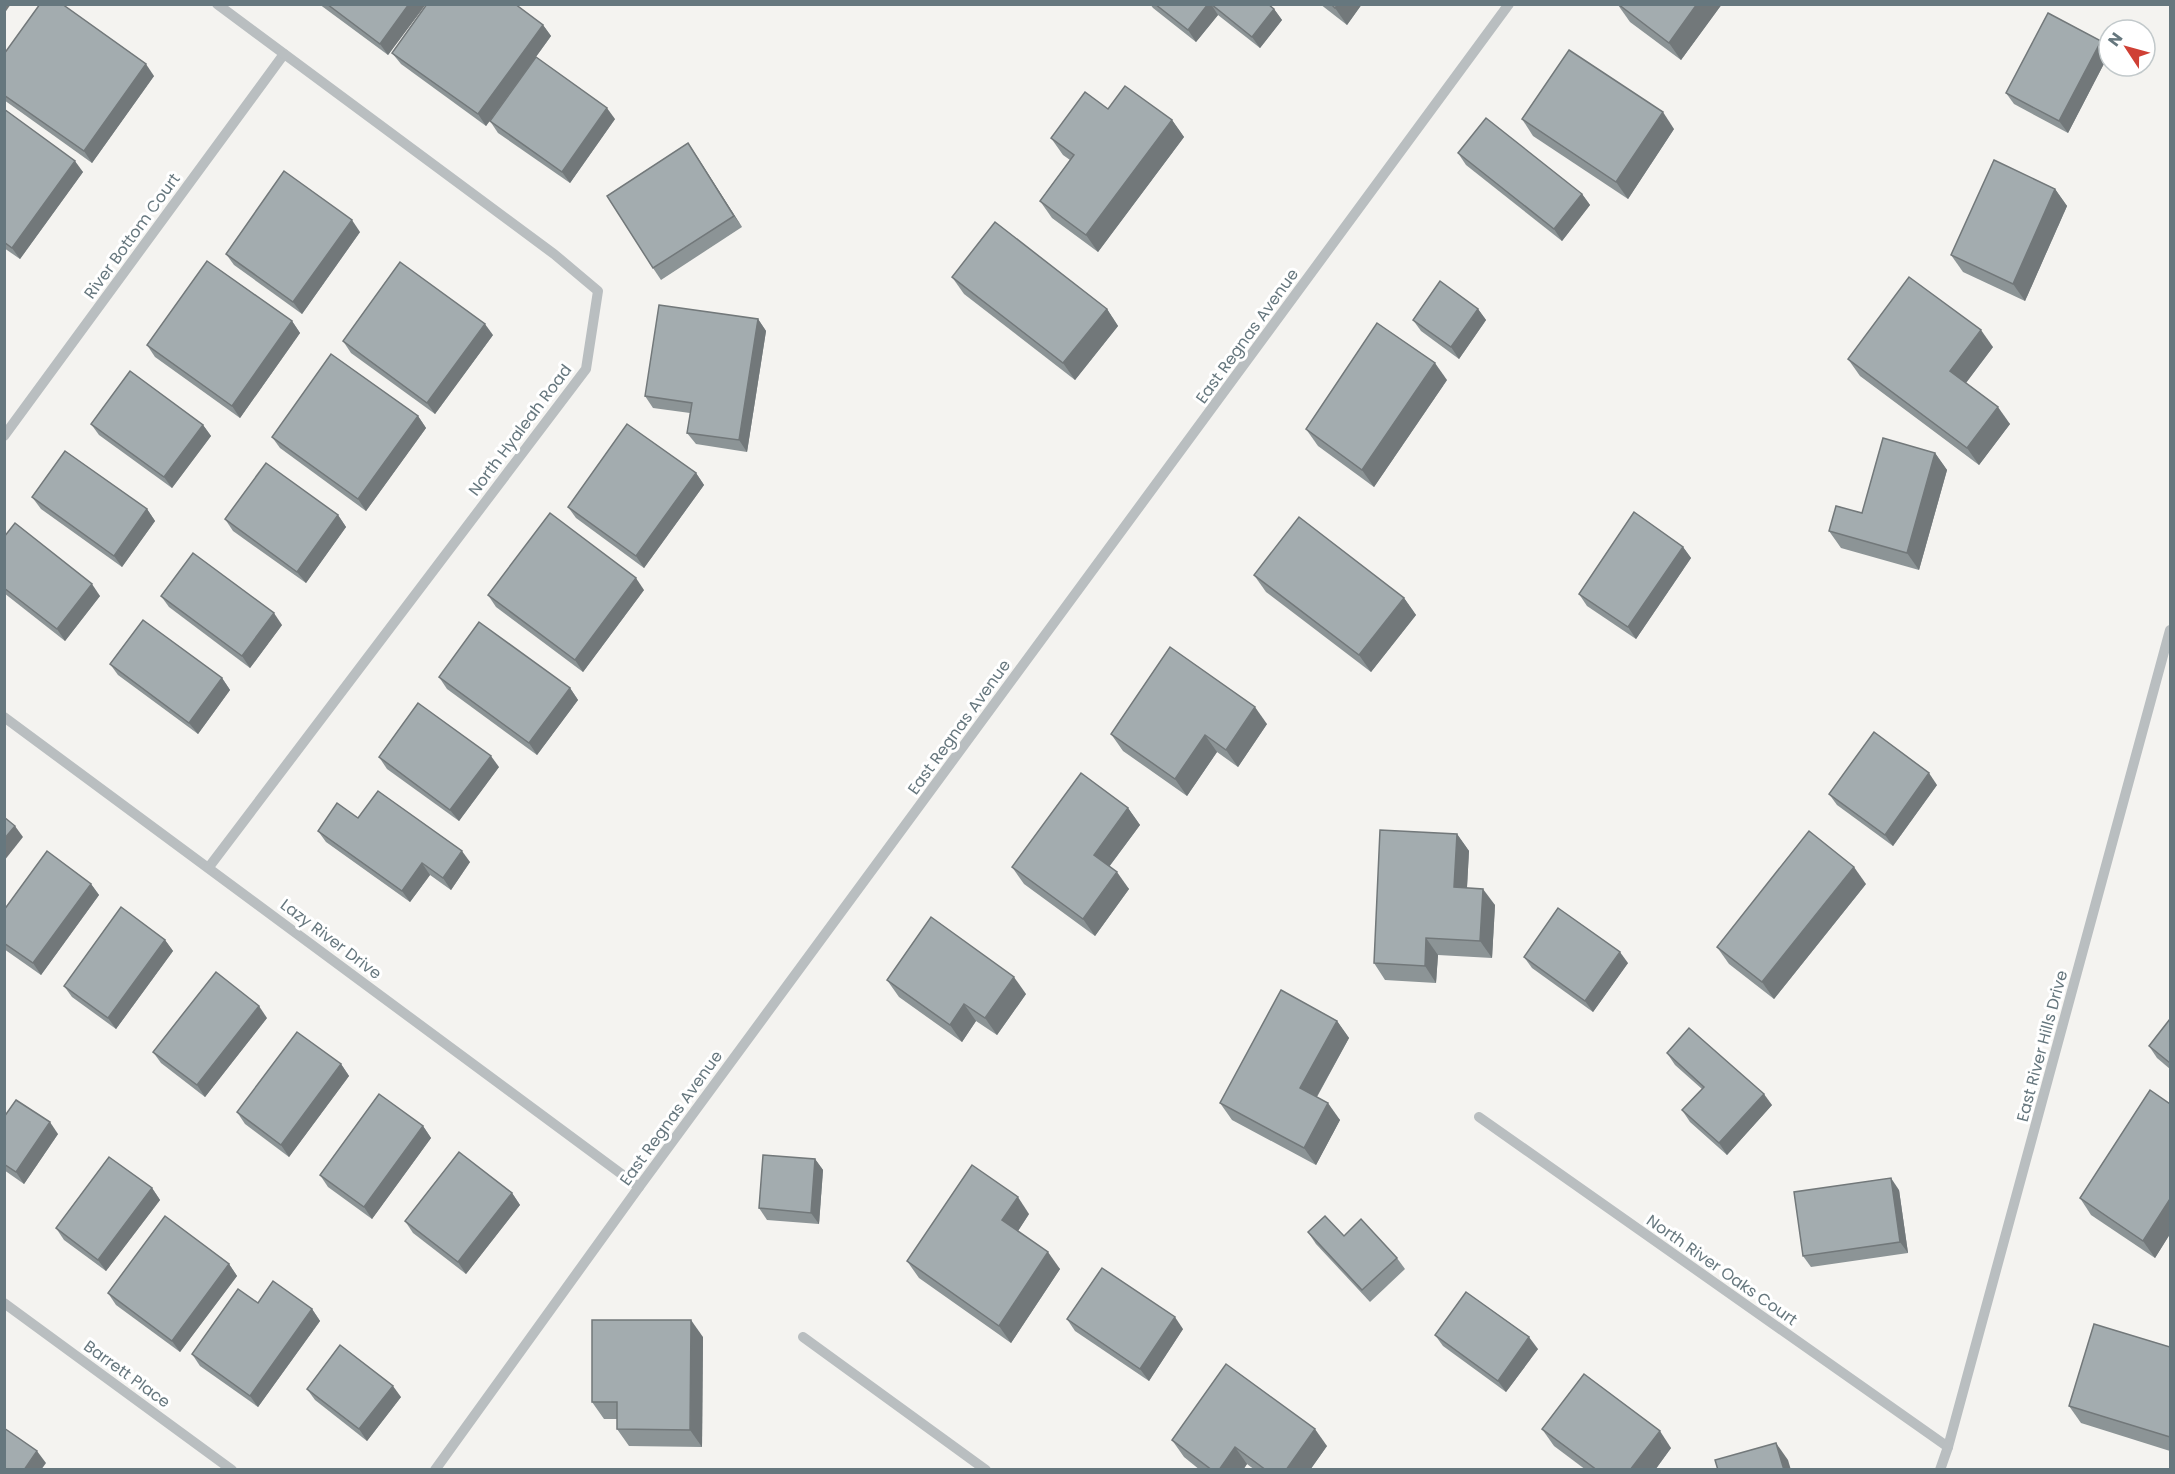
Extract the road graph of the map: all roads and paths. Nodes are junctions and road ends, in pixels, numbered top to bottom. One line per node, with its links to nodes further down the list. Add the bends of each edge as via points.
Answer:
1 (217, 4): 3 (street, North Hyaleah Road)
2 (1509, 4): 9 (street, East Regnas Avenue)
3 (284, 54): 4 (street, River Bottom Court); 7 (street, North Hyaleah Road, via 554,254 598,291 586,369)
4 (4, 436)
5 (2170, 630): 12 (street, East River Hills Drive)
6 (4, 717): 7 (street, Lazy River Drive)
7 (209, 867): 9 (street, Lazy River Drive)
8 (1479, 1117): 12 (street, North River Oaks Court)
9 (639, 1187): 14 (street, East Regnas Avenue)
10 (4, 1303): 13 (street, Barrett Place)
11 (803, 1337): 15 (street)
12 (1948, 1447): 16 (street, East River Hills Drive)
13 (232, 1470)
14 (435, 1470)
15 (987, 1470)
16 (1940, 1470)

